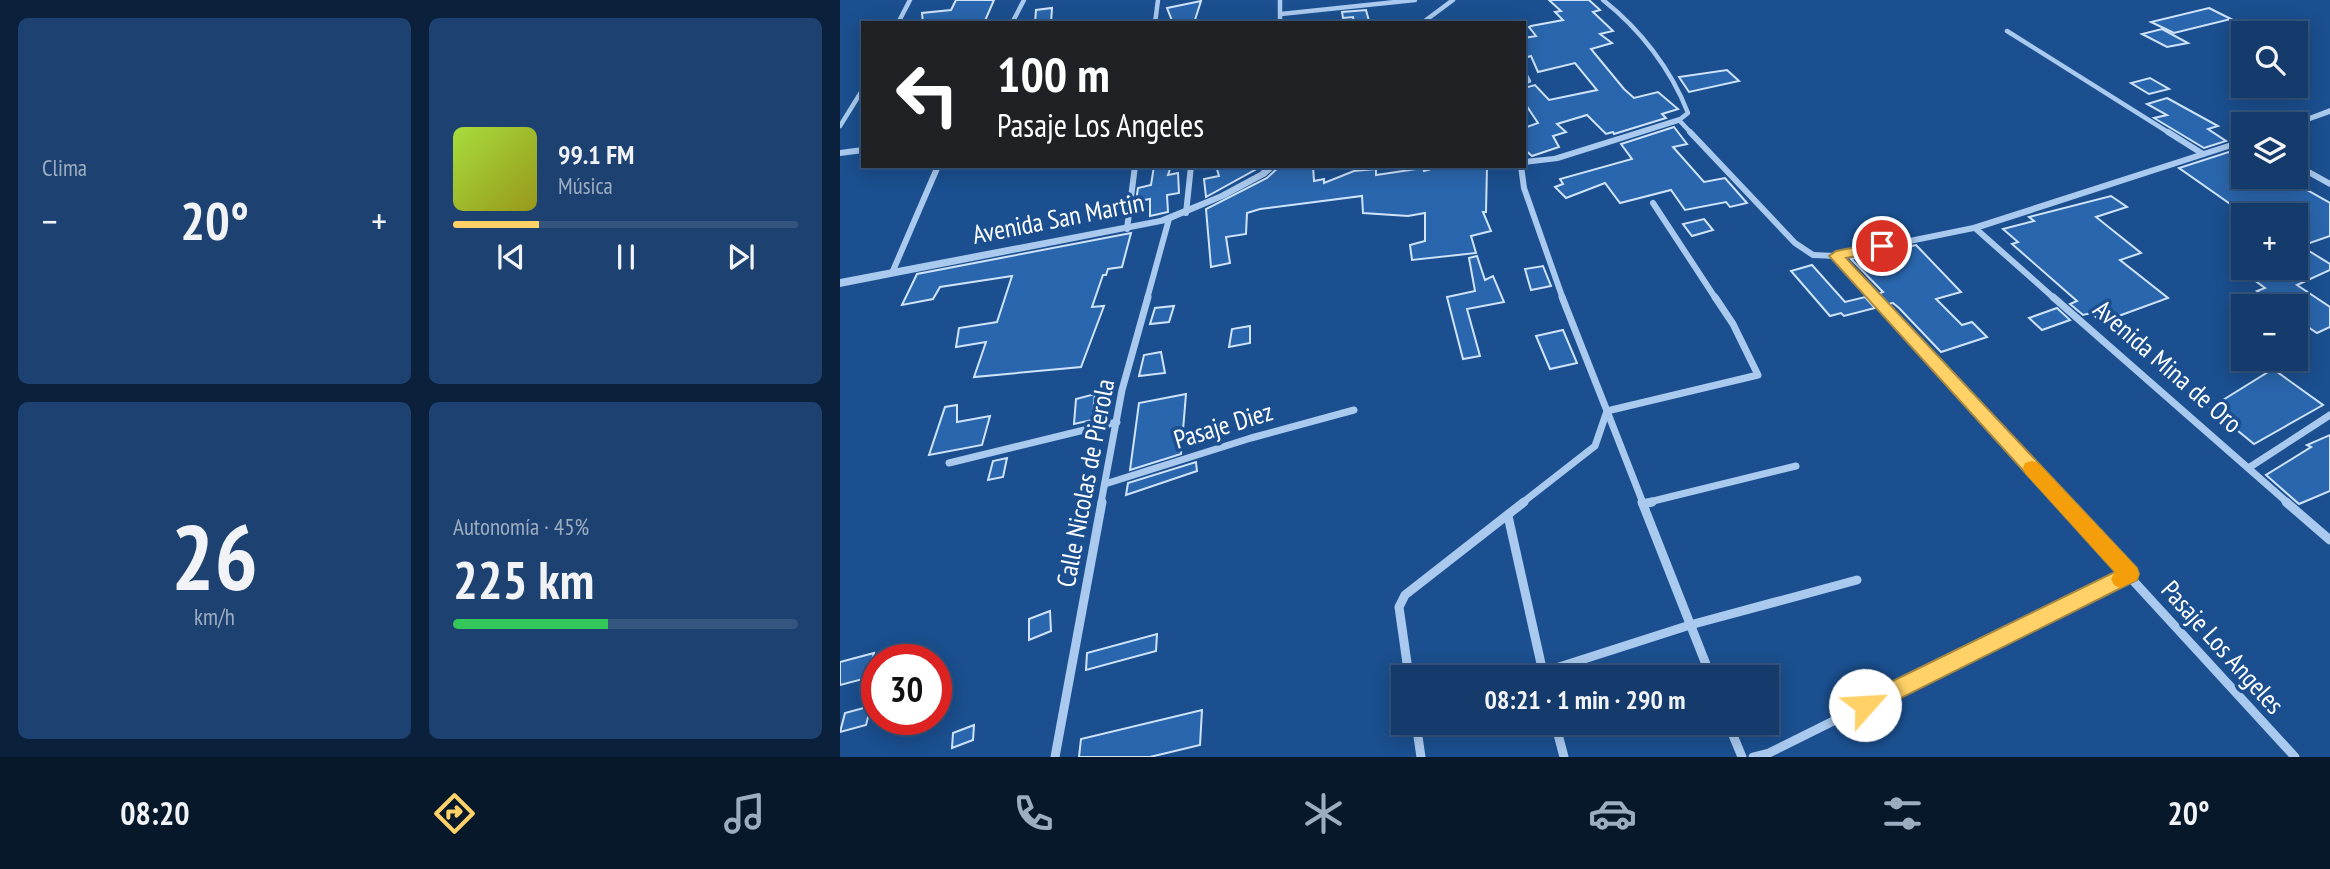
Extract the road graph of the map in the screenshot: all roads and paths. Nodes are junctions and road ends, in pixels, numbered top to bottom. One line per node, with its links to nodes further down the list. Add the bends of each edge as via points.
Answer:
1 (910, 0): 9 (street)
2 (1024, 0): 10 (street)
3 (1158, 0): 11 (street)
4 (1280, 0): 8 (street)
5 (1415, 0): 8 (street)
6 (1453, 0): 13 (street)
7 (1604, 0): 18 (street, via 1657,55 1677,87 1688,113)
8 (1281, 15): 12 (street)
9 (899, 21)
10 (1013, 21)
11 (1155, 21)
12 (1280, 21)
13 (1425, 21)
14 (2007, 31): 23 (street)
15 (861, 92): 19 (street)
16 (2330, 111): 17 (street)
17 (2308, 119)
18 (1679, 120): 24 (street, via 1555,159); 37 (street, via 1795,243)
19 (840, 126)
20 (2231, 145): 23 (street)
21 (861, 150): 22 (street)
22 (840, 153)
23 (2203, 154): 35 (street)
24 (1526, 162)
25 (937, 168): 39 (street)
26 (1135, 168): 36 (street)
27 (1191, 168): 33 (street)
28 (1270, 168): 33 (street, Avenida San Martin)
29 (1521, 168): 42 (street, via 1547,258)
30 (2308, 172): 31 (street)
31 (2330, 184)
32 (1653, 203): 42 (street, via 1732,324 1758,375)
33 (1186, 213): 34 (street, Avenida San Martin)
34 (1170, 219): 36 (street, Avenida San Martin); 44 (street, Calle Nicolas de Pierola)
35 (1975, 228): 38 (street); 47 (street, Avenida Mina de Oro)
36 (1127, 229): 39 (street, Avenida San Martin)
37 (1813, 254): 38 (street)
38 (1836, 256): 52 (street, Pasaje Los Angeles)
39 (892, 273): 40 (street, Avenida San Martin)
40 (840, 283)
41 (1354, 410): 48 (street, Pasaje Diez)
42 (1607, 411): 49 (street); 50 (street, via 1595,446)
43 (2330, 415): 47 (street)
44 (1116, 422): 45 (street); 48 (street, Calle Nicolas de Pierola)
45 (949, 463)
46 (1796, 466): 49 (street)
47 (2250, 467): 51 (street, Avenida Mina de Oro)
48 (1105, 484): 63 (street, Calle Nicolas de Pierola)
49 (1643, 504): 54 (street)
50 (1508, 516): 55 (street, via 1405,595 1399,607); 56 (street)
51 (2330, 540)
52 (2130, 574): 62 (street); 68 (street, Pasaje Los Angeles)
53 (1857, 580): 54 (street)
54 (1690, 625): 57 (street); 58 (street)
55 (1407, 665)
56 (1541, 665)
57 (1572, 665)
58 (1705, 665)
59 (1418, 735): 64 (street)
60 (1558, 735): 65 (street)
61 (1733, 735): 66 (street)
62 (1770, 755): 67 (street)
63 (1055, 757)
64 (1421, 757)
65 (1564, 757)
66 (1742, 757)
67 (1754, 757)
68 (2295, 757)

